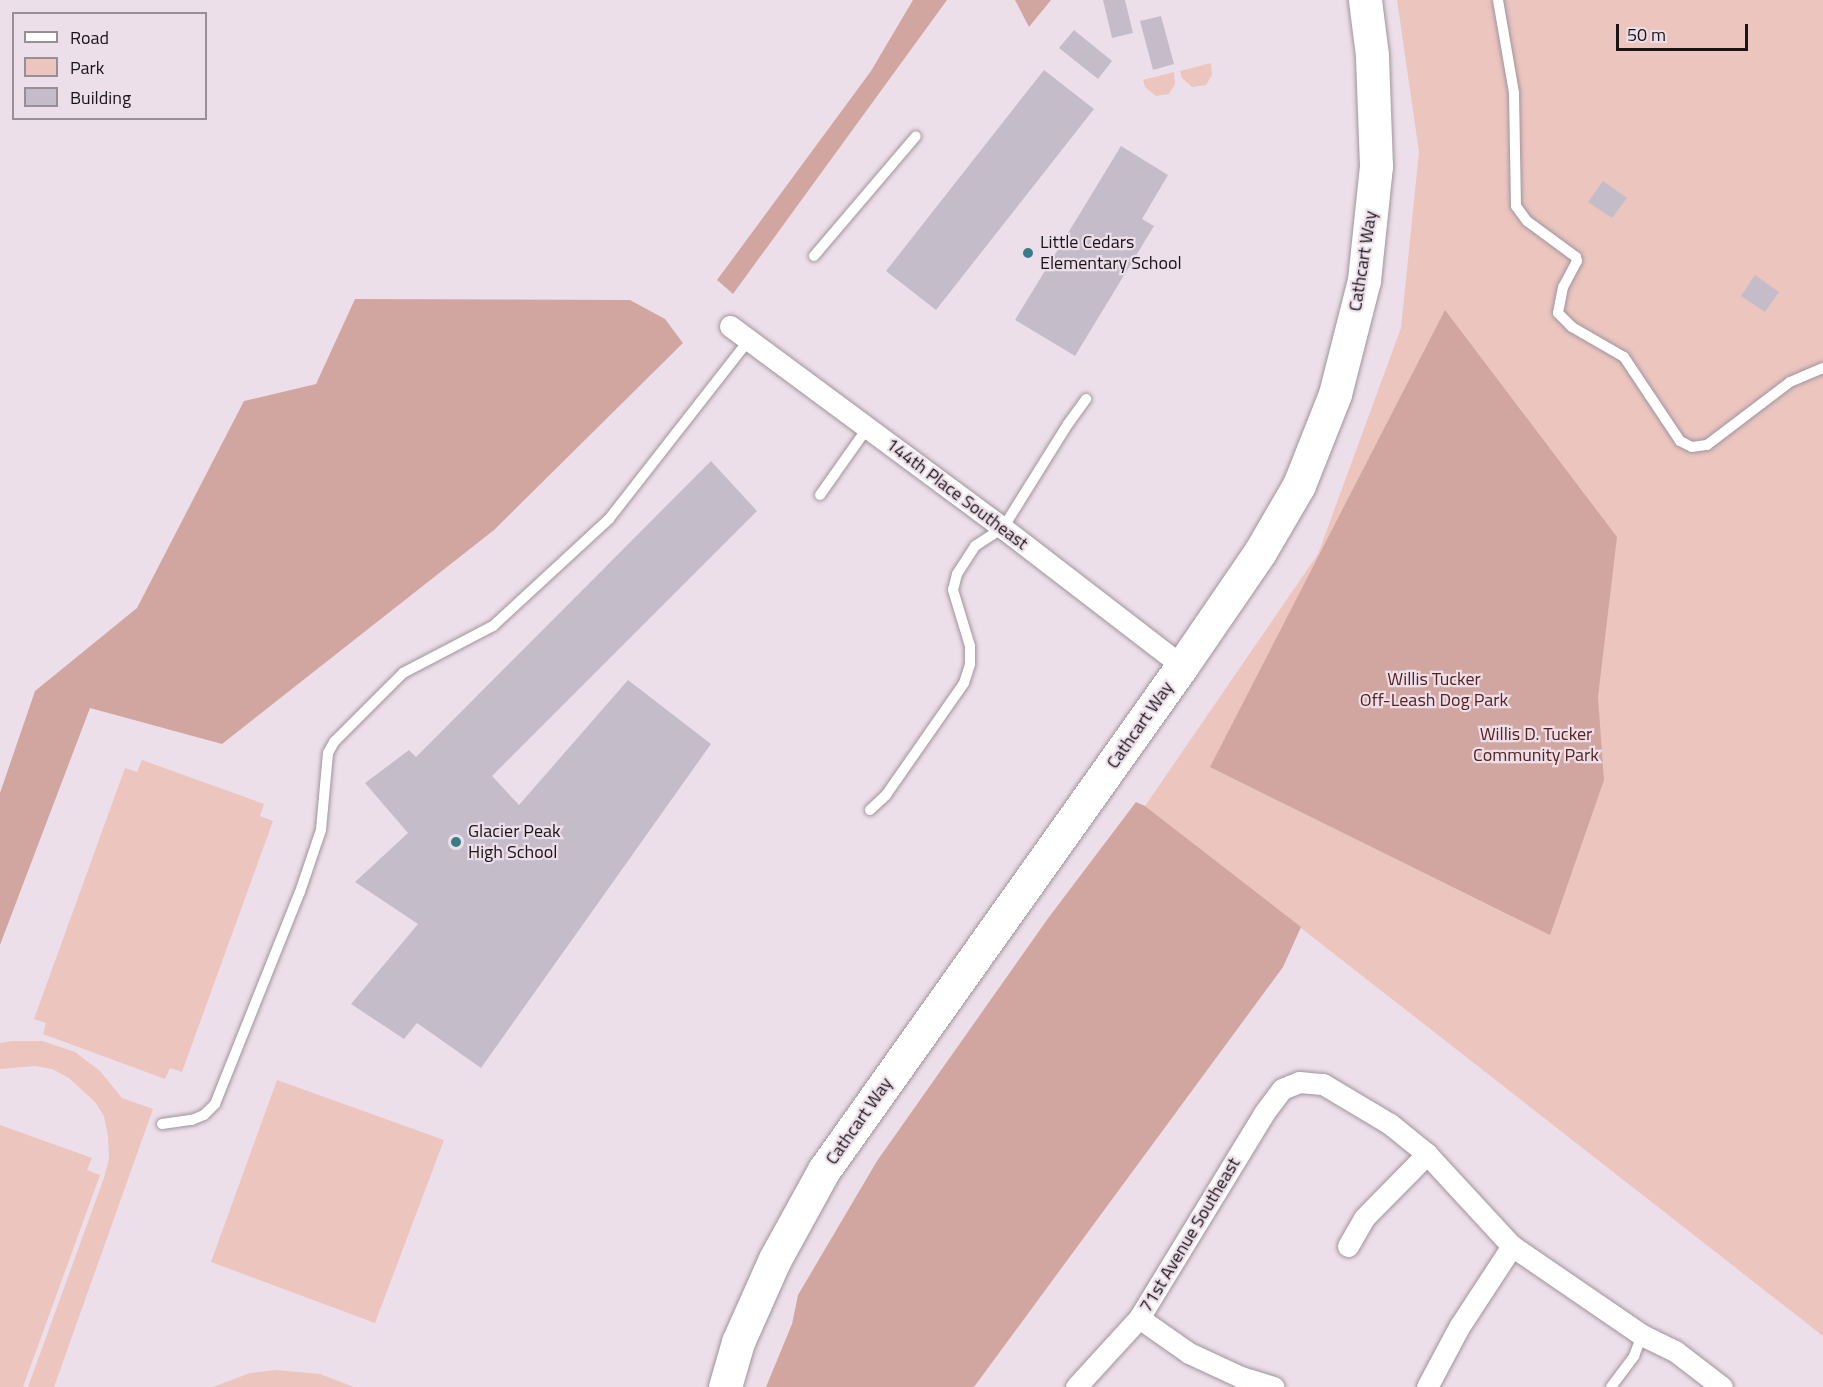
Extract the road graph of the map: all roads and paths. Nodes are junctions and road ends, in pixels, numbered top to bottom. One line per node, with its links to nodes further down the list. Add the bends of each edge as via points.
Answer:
1 (1365, 0): 12 (main road, Cathcart Way, via 1372,55 1376,166 1364,280 1335,394 1293,495 1260,552)
2 (1498, 0): 7 (lane, via 1514,93 1516,206 1527,220 1577,261 1563,287 1558,313 1572,327 1624,357 1680,441 1692,447 1707,445 1790,382)
3 (916, 136): 4 (lane)
4 (814, 256)
5 (730, 326): 6 (street, 144th Place Southeast)
6 (749, 340): 9 (street, 144th Place Southeast); 14 (lane, via 609,519 493,626 403,673 334,742 328,753 321,830 215,1104 192,1120)
7 (1823, 368)
8 (1086, 399): 11 (lane)
9 (868, 427): 10 (lane); 11 (street, 144th Place Southeast)
10 (820, 495)
11 (1003, 528): 12 (street, 144th Place Southeast); 13 (lane, via 975,546 957,574 953,590 970,646 964,683 886,795)
12 (1182, 666): 20 (main road, Cathcart Way, via 824,1170 775,1259 738,1341)
13 (870, 810)
14 (162, 1124)
15 (1427, 1154): 16 (street, via 1364,1218); 17 (street); 18 (street, 71st Avenue Southeast, via 1390,1124 1323,1084 1299,1082 1282,1089)
16 (1348, 1246)
17 (1512, 1246): 19 (street); 23 (street, via 1459,1327)
18 (1139, 1318): 21 (street, 71st Avenue Southeast); 22 (street, via 1189,1353)
19 (1642, 1335): 24 (lane, via 1634,1356); 25 (street, via 1675,1351)
20 (725, 1387)
21 (1076, 1387)
22 (1271, 1387)
23 (1427, 1387)
24 (1611, 1387)
25 (1722, 1387)

